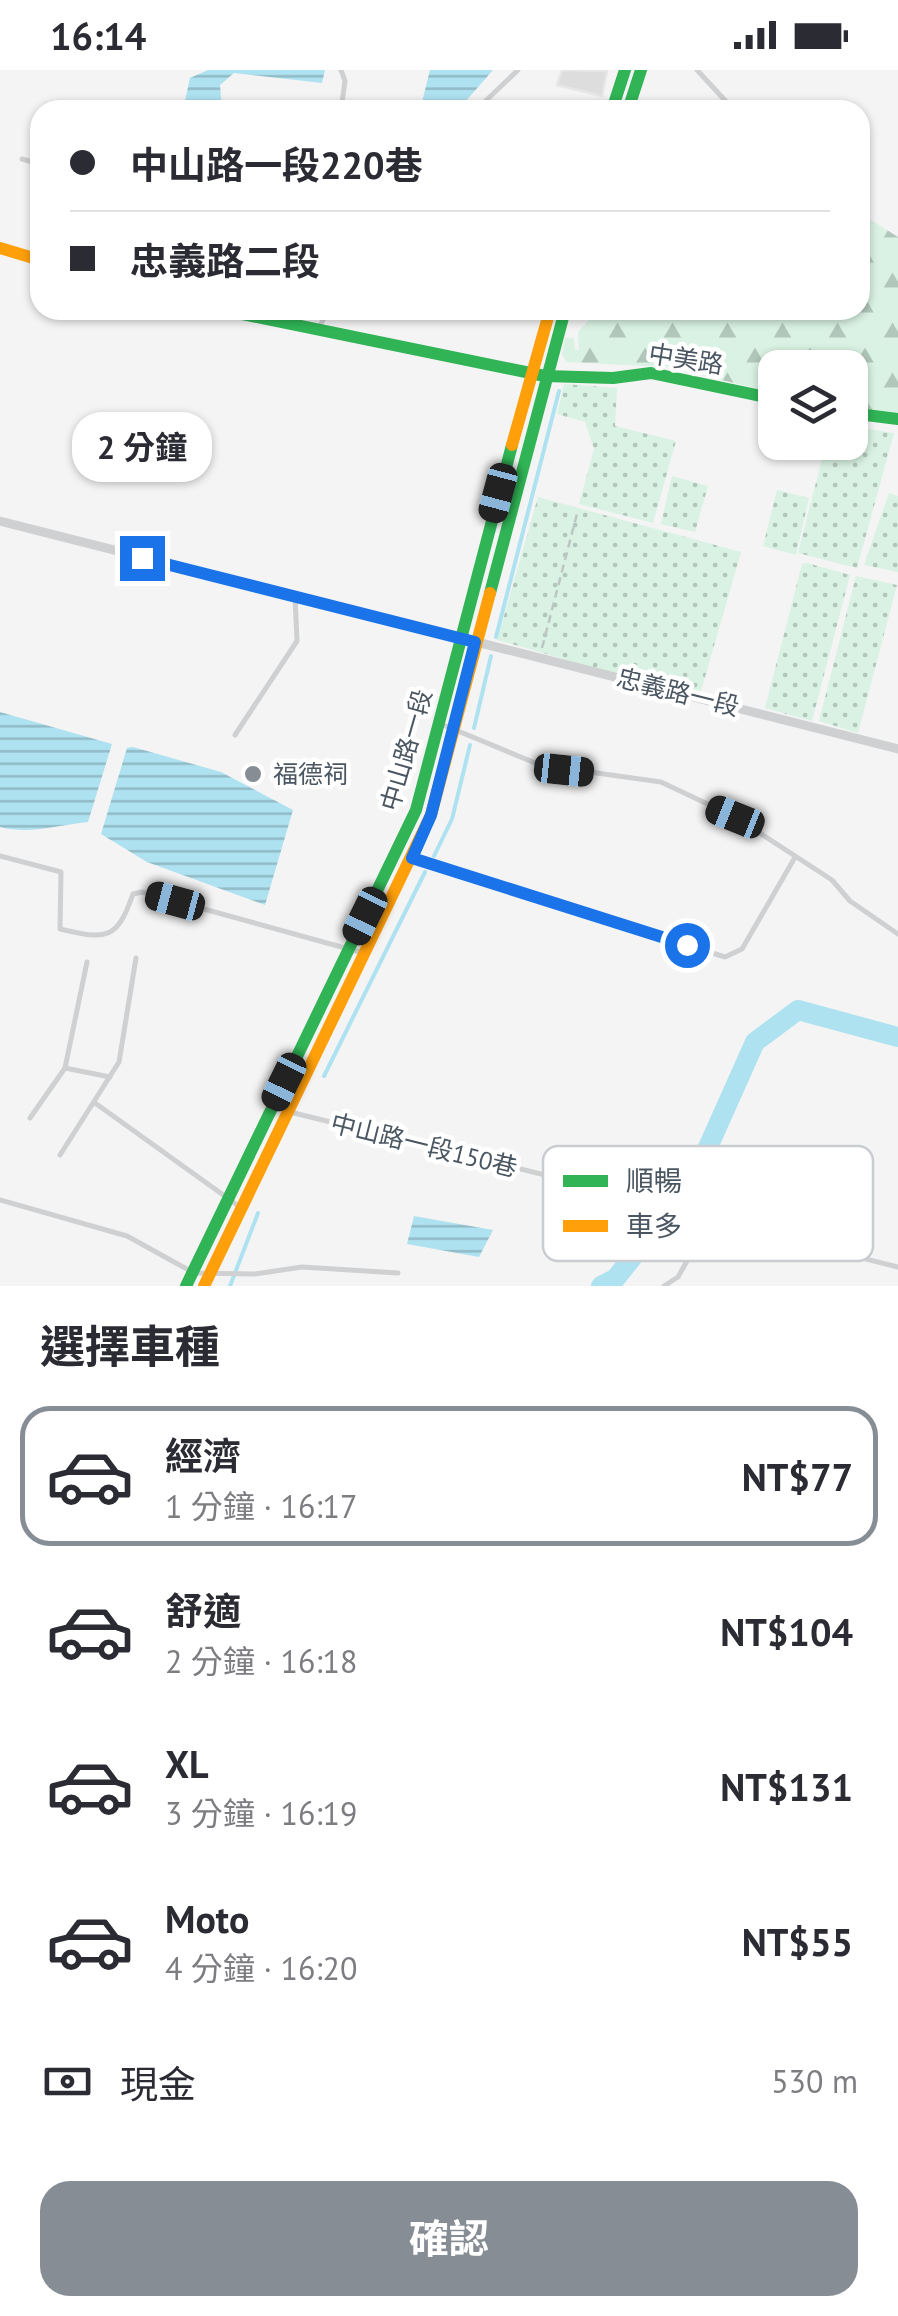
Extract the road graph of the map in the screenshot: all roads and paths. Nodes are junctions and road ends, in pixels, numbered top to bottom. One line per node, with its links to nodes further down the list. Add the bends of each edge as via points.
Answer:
1 (341, 70): 8 (lane)
2 (518, 70): 9 (lane)
3 (625, 70): 6 (street)
4 (641, 70): 7 (street)
5 (697, 70): 12 (lane)
6 (620, 86): 7 (street); 10 (street)
7 (634, 91): 11 (street)
8 (342, 100)
9 (486, 100)
10 (615, 100)
11 (631, 100)
12 (725, 100)
13 (22, 160): 14 (lane)
14 (30, 162)
15 (0, 248): 16 (street)
16 (30, 257)
17 (274, 320): 21 (street, 中美路)
18 (323, 320): 21 (lane)
19 (548, 320): 22 (street, 中山路一段)
20 (560, 320): 22 (street, 中山路一段)
21 (319, 329): 22 (street, 中美路)
22 (538, 374): 23 (street, 中美路, via 613,378 651,372); 29 (street, 中山路一段); 30 (street, 中山路一段)
23 (758, 396)
24 (868, 416): 25 (street)
25 (898, 420)
26 (578, 510): 31 (path)
27 (0, 521): 28 (street, 忠義路一段)
28 (295, 597): 29 (street, 忠義路一段); 34 (lane, via 297,641)
29 (458, 638): 30 (street, 忠義路一段); 32 (street, 中山路一段)
30 (475, 642): 31 (street, 忠義路一段); 33 (street, 中山路一段)
31 (537, 656): 35 (street, 忠義路一段)
32 (438, 723): 33 (lane); 36 (street, 中山路一段, via 416,810)
33 (454, 729): 38 (street, 中山路一段); 39 (lane, via 540,765 661,782 735,817)
34 (234, 735)
35 (898, 749)
36 (395, 854): 38 (lane); 41 (street, 中山路一段)
37 (0, 856): 41 (lane, via 61,872 60,929 114,931 133,894 142,892)
38 (412, 858): 39 (lane, via 724,957 742,949); 41 (street, 中山路一段)
39 (794, 859): 40 (lane, via 832,880 850,902)
40 (898, 934)
41 (356, 950): 47 (street, 中山路一段); 52 (street, 中山路一段)
42 (136, 958): 45 (lane, via 119,1062)
43 (87, 962): 44 (lane)
44 (64, 1068): 45 (lane); 48 (lane)
45 (110, 1077): 46 (lane)
46 (94, 1102): 49 (lane); 52 (lane)
47 (290, 1112): 50 (lane, 中山路一段150巷); 53 (street, 中山路一段)
48 (30, 1118)
49 (60, 1155)
50 (543, 1174)
51 (0, 1200): 58 (lane, via 127,1236)
52 (227, 1202): 53 (lane); 58 (street, 中山路一段)
53 (242, 1208): 58 (street, 中山路一段)
54 (687, 1261): 60 (lane)
55 (873, 1261): 56 (lane)
56 (898, 1267)
57 (398, 1273): 58 (lane, via 302,1267)
58 (202, 1278): 59 (street, 中山路一段)
59 (186, 1286)
60 (664, 1286)

